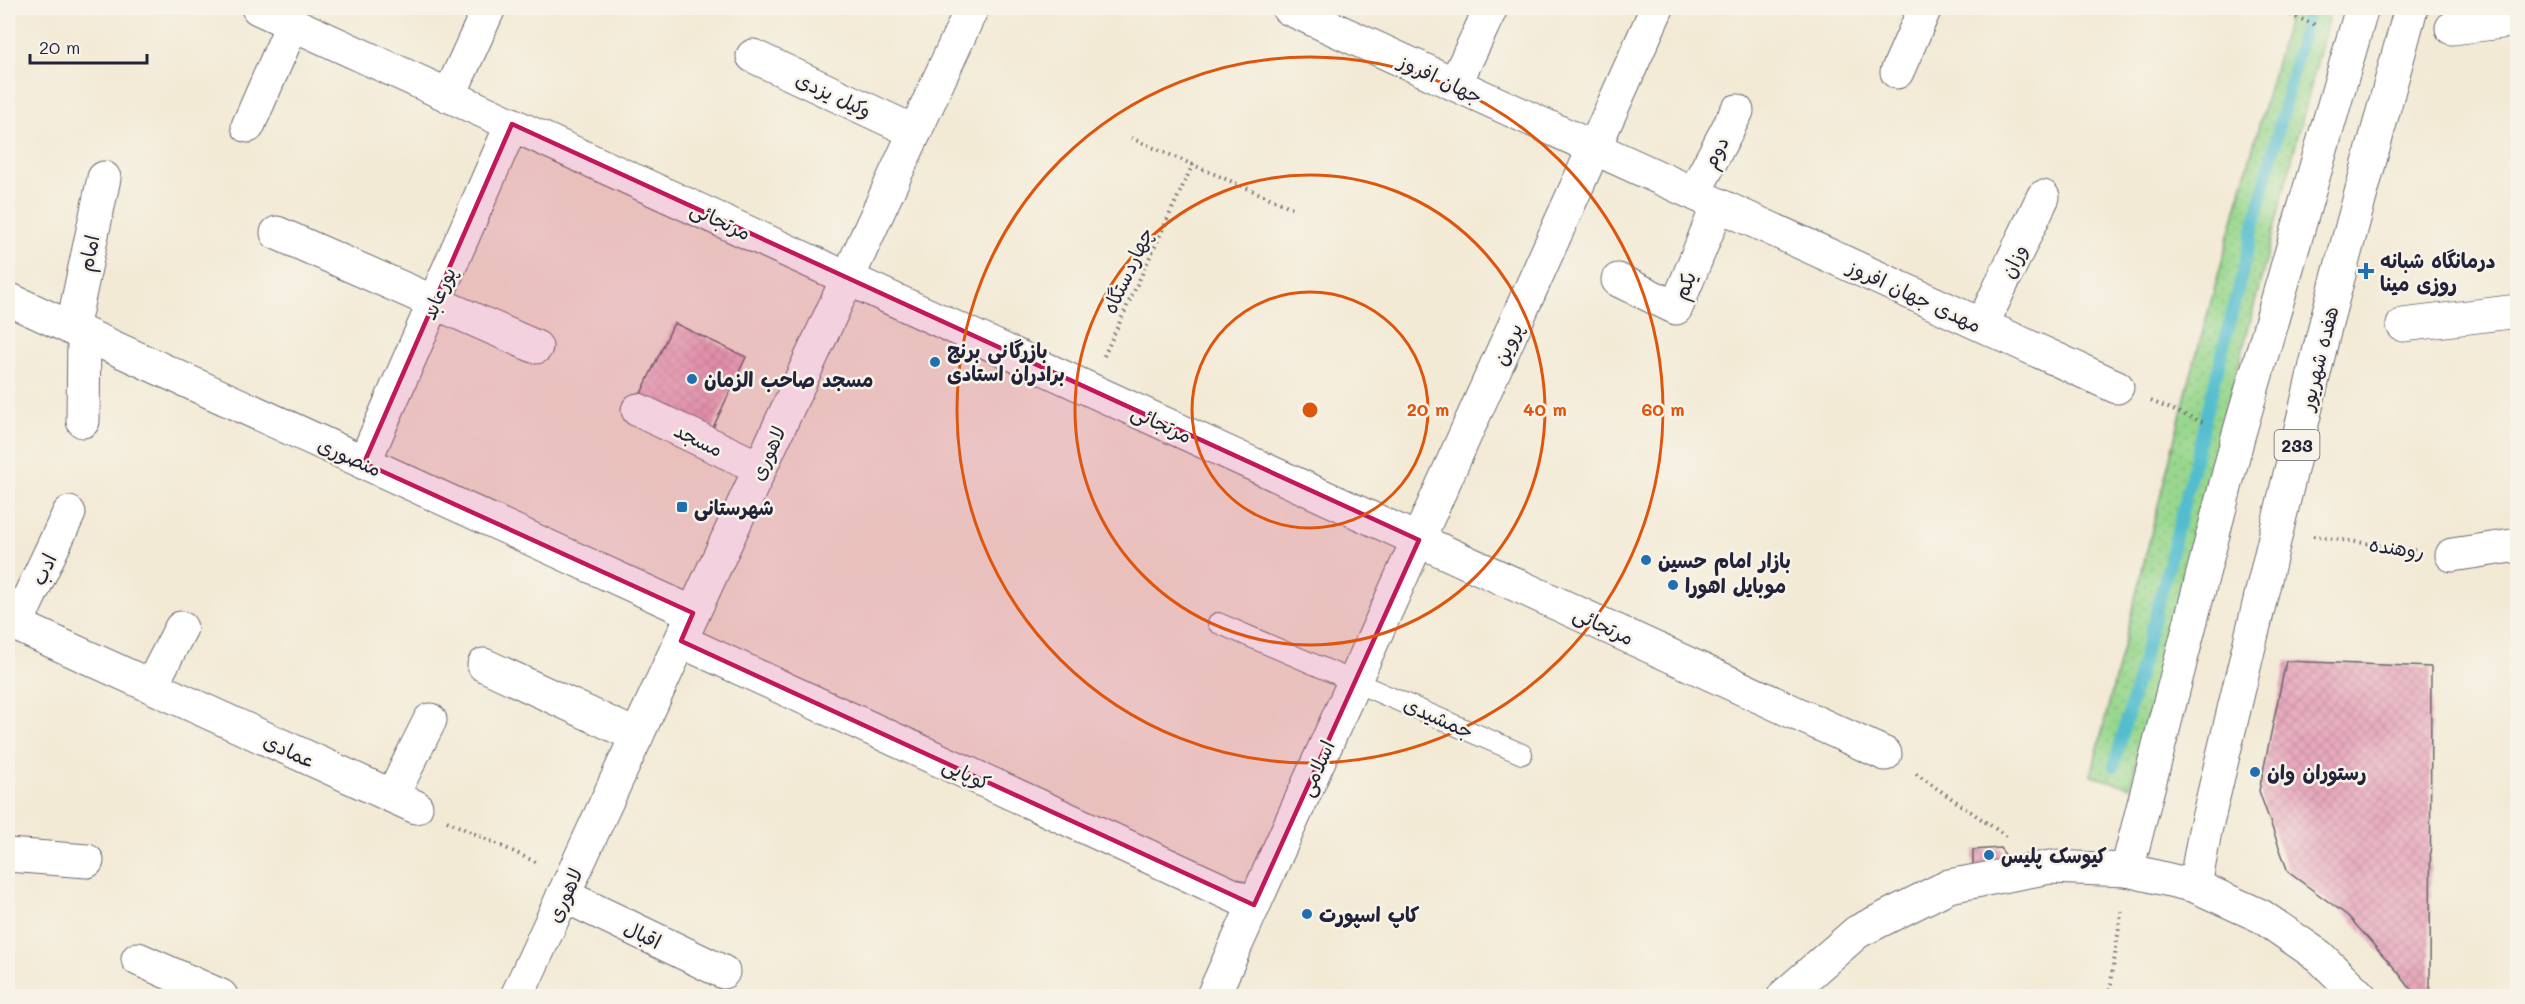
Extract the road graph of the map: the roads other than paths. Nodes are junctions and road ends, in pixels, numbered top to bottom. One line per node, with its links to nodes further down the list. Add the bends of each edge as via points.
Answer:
1 (258, 8): 12 (street, مرتجائی)
2 (489, 8): 17 (street)
3 (972, 8): 21 (street, لاهوری)
4 (1288, 8): 11 (street, جهان افروز)
5 (1491, 8): 16 (street)
6 (1657, 8): 22 (street, پروین)
7 (1925, 8): 15 (street)
8 (2362, 8): 58 (street, via 2238,437)
9 (2411, 8): 59 (street, هفده شهریور / 233, via 2327,318)
10 (2517, 20): 13 (street)
11 (1352, 21): 16 (street, جهان افروز)
12 (293, 24): 17 (street, مرتجائی); 20 (street)
13 (2452, 28)
14 (753, 56): 21 (street, وکیل یزدی)
15 (1897, 72)
16 (1455, 84): 22 (street, جهان افروز)
17 (449, 96): 19 (street, مرتجائی)
18 (1737, 111): 25 (street, دوم)
19 (512, 124): 27 (street, مرتجائی); 30 (street, پورعابد)
20 (248, 126)
21 (915, 132): 27 (street, لاهوری)
22 (1594, 147): 25 (street, مهدی جهان افروز); 42 (street, پروین)
23 (104, 178): 34 (street, امام)
24 (2043, 197): 32 (street, وزان)
25 (1706, 199): 28 (street, یکم, via 1676,308); 32 (street, مهدی جهان افروز)
26 (277, 233): 30 (street)
27 (847, 279): 40 (street, لاهوری); 42 (street, مرتجائی)
28 (1618, 280)
29 (8, 299): 34 (street, منصوری)
30 (434, 303): 35 (street); 39 (street, پورعابد)
31 (2517, 311): 33 (street)
32 (1982, 325): 36 (street, مهدی جهان افروز)
33 (2403, 325)
34 (78, 332): 38 (street, امام); 39 (street, منصوری)
35 (536, 346)
36 (2117, 387)
37 (638, 410): 40 (street, مسجد)
38 (82, 421)
39 (364, 463): 47 (street, منصوری)
40 (760, 468): 47 (street, لاهوری)
41 (69, 513): 46 (street, ادب)
42 (1419, 540): 50 (street, اسلامی); 55 (street, مرتجائی)
43 (2517, 545): 44 (street, روهنده)
44 (2452, 555)
45 (1218, 622): 50 (lane, جمشیدی)
46 (12, 623): 51 (street, عمادی)
47 (687, 627): 53 (street, لاهوری); 61 (street, کوپایی)
48 (181, 628): 51 (street)
49 (484, 665): 53 (street)
50 (1355, 681): 54 (lane, جمشیدی); 61 (street, اسلامی)
51 (151, 686): 52 (street, عمادی, via 404,802)
52 (430, 720)
53 (637, 736): 60 (street, لاهوری)
54 (1522, 754)
55 (1886, 754)
56 (8, 855): 57 (street)
57 (87, 861)
58 (2127, 870): 59 (street); 67 (street, via 2050,867 1949,886 1857,932)
59 (2195, 886): 68 (street, via 2260,916 2319,956)
60 (568, 887): 63 (street, اقبال); 65 (street, لاهوری)
61 (1254, 905): 66 (street, اسلامی)
62 (138, 959): 64 (street)
63 (723, 972)
64 (221, 996)
65 (517, 996)
66 (1213, 996)
67 (1784, 996)
68 (2360, 996)

